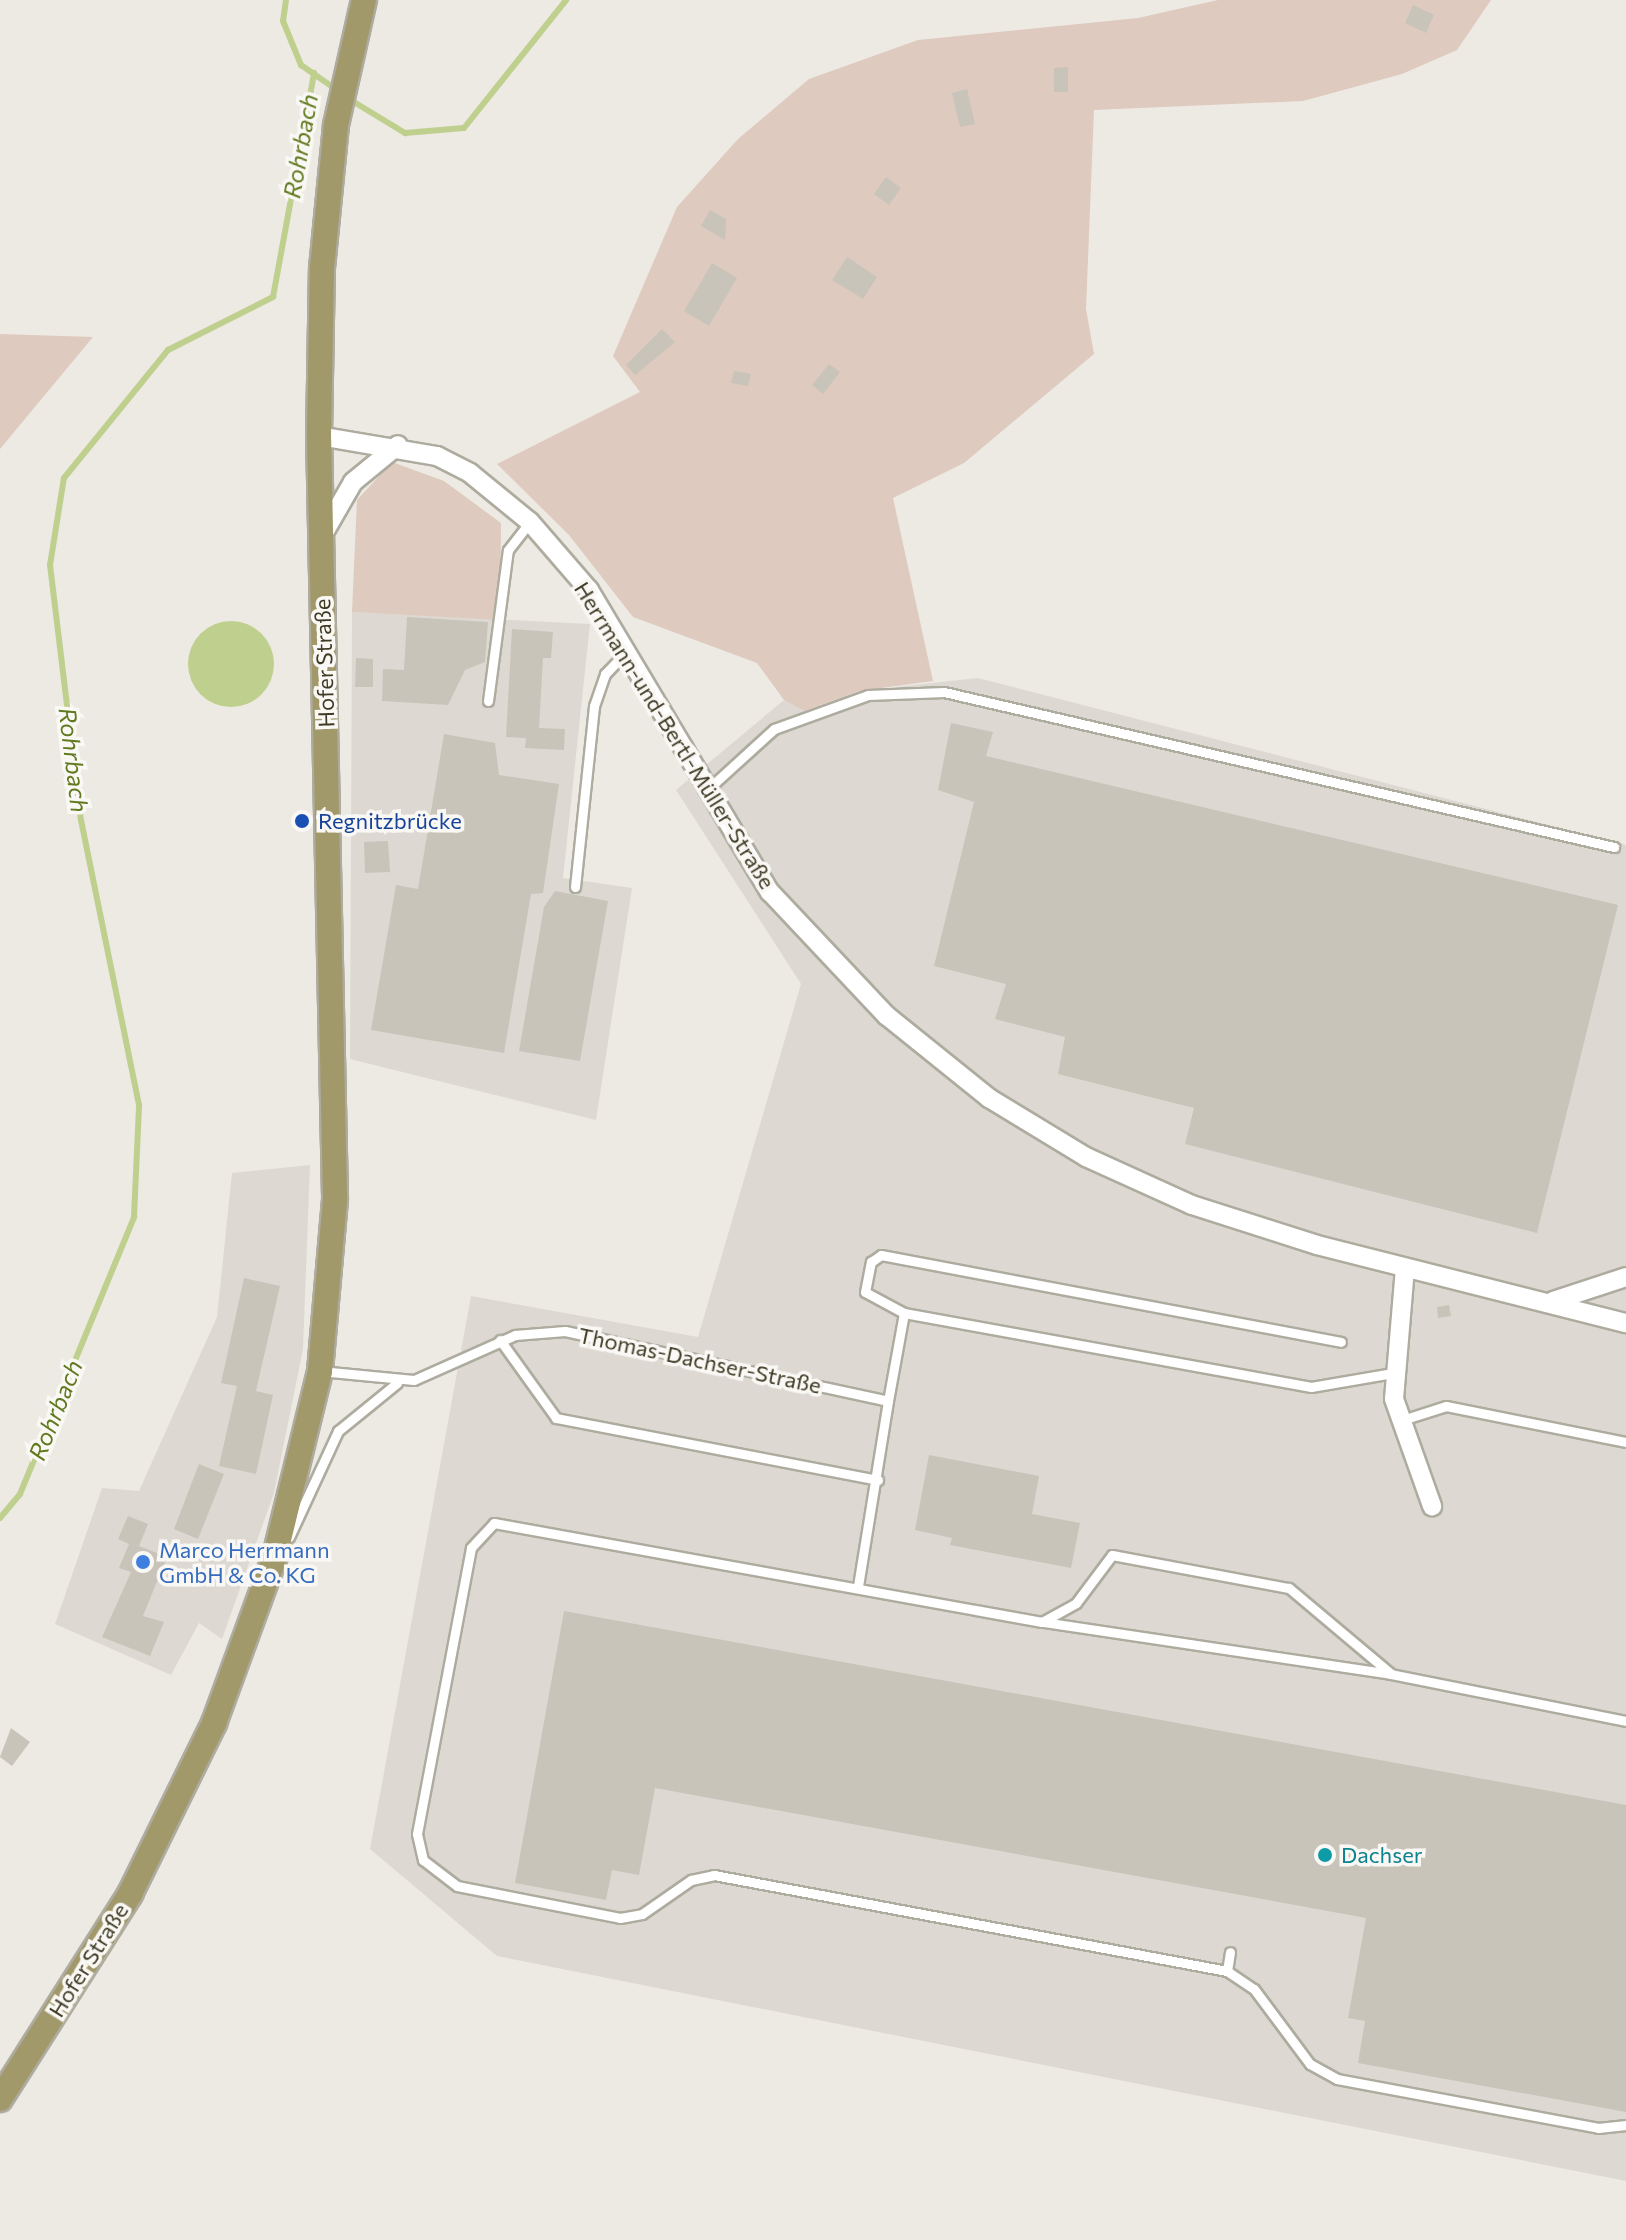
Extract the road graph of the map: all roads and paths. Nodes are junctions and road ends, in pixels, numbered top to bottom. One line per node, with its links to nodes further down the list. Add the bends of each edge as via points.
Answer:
1 (364, 0): 2 (main road, Hofer Straße, via 336,125 322,268)
2 (319, 436): 3 (street, Herrmann-und-Bertl-Müller-Straße); 5 (main road, Hofer Straße)
3 (398, 445): 4 (street, Herrmann-und-Bertl-Müller-Straße, via 470,473); 5 (street, via 353,482)
4 (530, 522): 6 (street, Herrmann-und-Bertl-Müller-Straße, via 589,590); 7 (lane, via 508,550)
5 (321, 538): 18 (main road, Hofer Straße, via 335,1198)
6 (627, 651): 8 (street, Herrmann-und-Bertl-Müller-Straße); 10 (lane, via 605,674 594,706)
7 (488, 701)
8 (705, 791): 9 (lane, via 774,729 868,695 944,692); 11 (street, Herrmann-und-Bertl-Müller-Straße, via 809,937 915,1042 989,1098 1151,1188 1278,1234)
9 (1614, 847)
10 (575, 887)
11 (1405, 1268): 13 (street, Herrmann-und-Bertl-Müller-Straße); 19 (street)
12 (1626, 1277): 13 (street)
13 (1550, 1302): 15 (street, Herrmann-und-Bertl-Müller-Straße)
14 (904, 1313): 17 (lane, via 872,1303 865,1292 871,1262 881,1255); 19 (lane, via 1311,1387); 21 (lane)
15 (1626, 1323)
16 (500, 1340): 20 (lane, Thomas-Dachser-Straße); 21 (lane, Thomas-Dachser-Straße, via 565,1331); 24 (lane, via 556,1418)
17 (1341, 1342)
18 (320, 1371): 20 (lane); 26 (main road, Hofer Straße)
19 (1393, 1373): 22 (street)
20 (399, 1382): 26 (lane, via 338,1431)
21 (888, 1401): 24 (lane)
22 (1399, 1421): 23 (lane, via 1446,1406); 25 (street)
23 (1626, 1442)
24 (878, 1480): 27 (lane)
25 (1432, 1506)
26 (275, 1556): 33 (main road, Hofer Straße, via 171,1818)
27 (858, 1587): 28 (lane); 32 (lane, via 514,1522 486,1526 471,1548 417,1834 423,1860 457,1886 620,1918 642,1914 691,1880 714,1875)
28 (1042, 1622): 29 (lane); 29 (lane, via 1076,1603 1112,1555 1289,1588)
29 (1391, 1674): 30 (lane)
30 (1626, 1721)
31 (1230, 1952): 32 (lane)
32 (1227, 1971): 34 (lane, via 1254,1989 1310,2064 1337,2079 1598,2128)
33 (0, 2099)
34 (1626, 2125)

